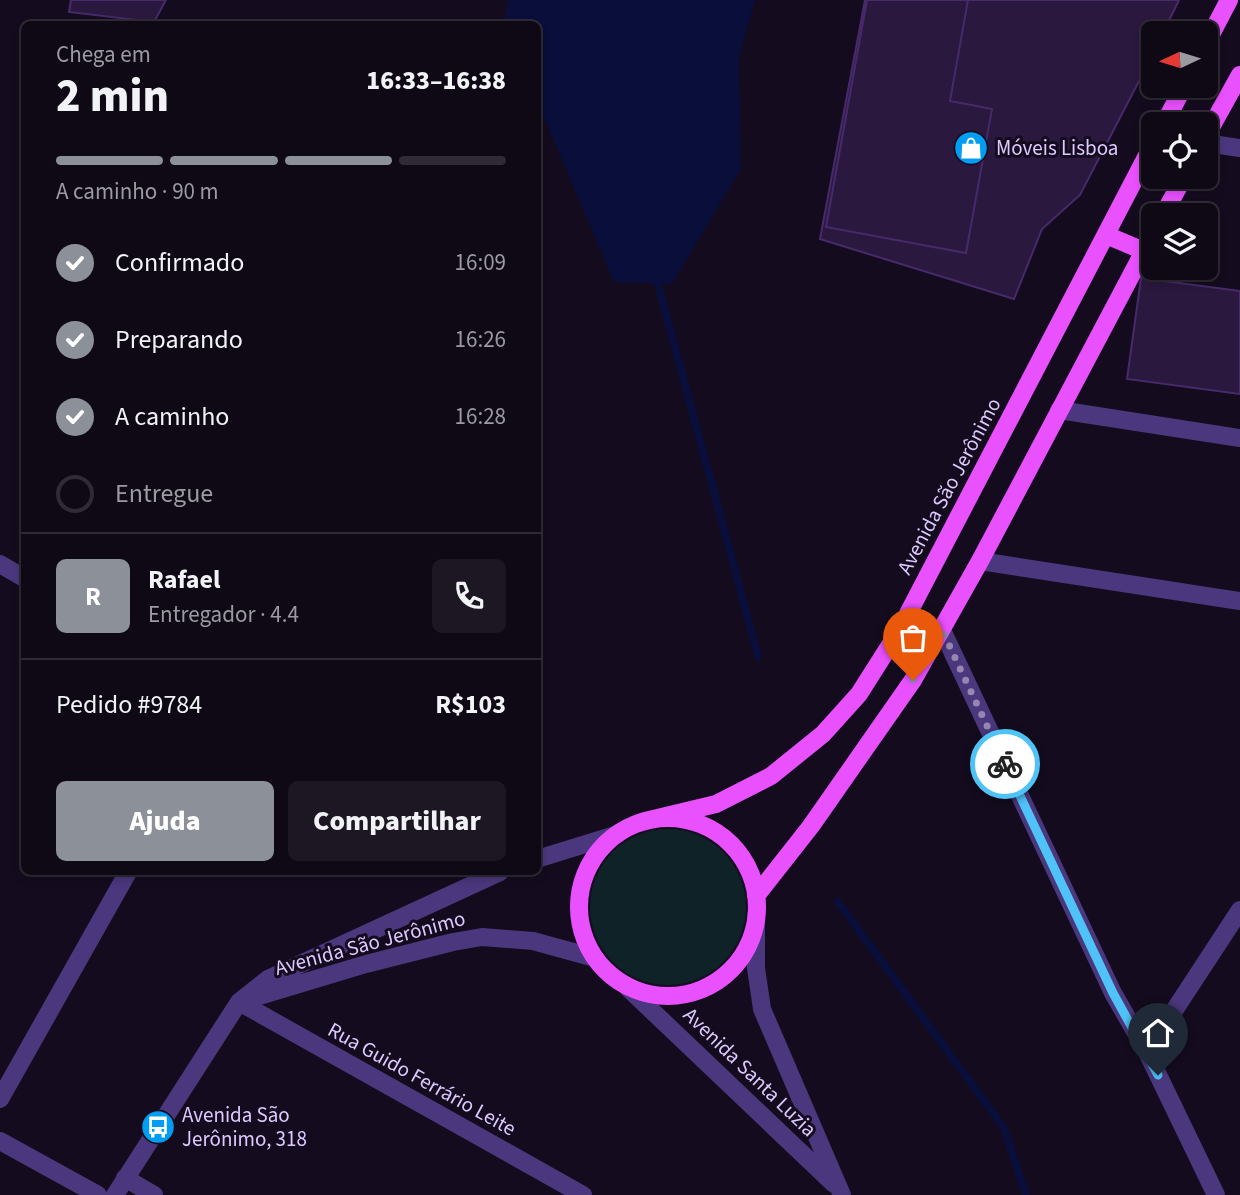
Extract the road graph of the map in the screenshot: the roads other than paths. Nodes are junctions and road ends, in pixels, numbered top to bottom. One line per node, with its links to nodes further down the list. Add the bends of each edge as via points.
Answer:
1 (1229, 0): 2 (main road)
2 (1218, 21)
3 (1240, 75): 4 (main road)
4 (1218, 114)
5 (1218, 145): 6 (street)
6 (1240, 148)
7 (1141, 167): 8 (main road, Avenida São Jerônimo)
8 (1106, 236): 9 (main road); 18 (main road, Avenida São Jerônimo, via 899,631 859,694 823,734 771,776 716,804)
9 (1141, 250)
10 (1141, 257): 11 (main road)
11 (1059, 410): 12 (street); 13 (main road)
12 (1240, 438)
13 (980, 561): 16 (street); 17 (main road)
14 (0, 564): 15 (street)
15 (21, 576)
16 (1240, 601)
17 (942, 630): 23 (main road, via 913,680 811,826); 29 (street, via 1113,993)
18 (645, 821): 19 (main road); 23 (main road, via 687,820 726,839 751,874)
19 (618, 834): 20 (street); 26 (main road, via 593,858 580,891 581,926)
20 (541, 858)
21 (126, 875): 30 (street)
22 (493, 875): 28 (street, Avenida São Jerônimo, via 268,979)
23 (756, 895): 25 (main road)
24 (1240, 910): 29 (street)
25 (756, 916): 27 (main road, via 744,954 716,983 697,992 655,998); 33 (street, Avenida Santa Luzia, via 762,1009)
26 (595, 958): 27 (main road); 28 (street, Avenida São Jerônimo, via 533,941 482,937 366,964)
27 (628, 988): 33 (street, Avenida Santa Luzia)
28 (239, 1002): 32 (street, Avenida São Jerônimo); 37 (street, Rua Guido Ferrário Leite)
29 (1147, 1052): 38 (street)
30 (0, 1099)
31 (0, 1141): 34 (street)
32 (125, 1178): 35 (street, Avenida São Jerônimo); 36 (street)
33 (841, 1192)
34 (98, 1195)
35 (115, 1195)
36 (154, 1195)
37 (583, 1195)
38 (1216, 1195)

